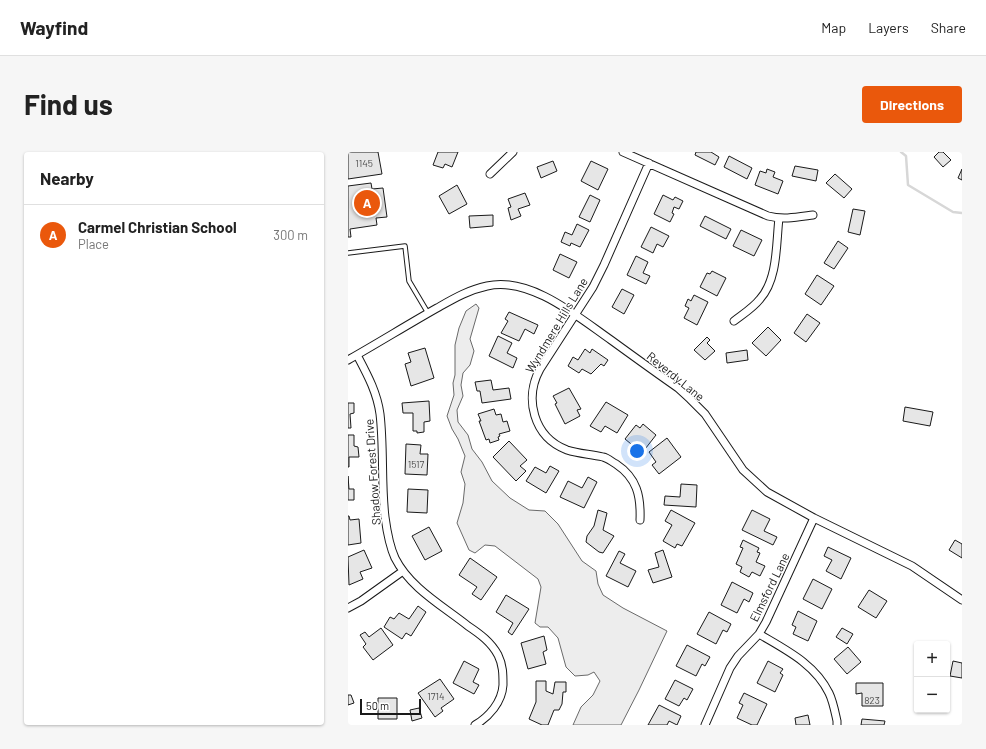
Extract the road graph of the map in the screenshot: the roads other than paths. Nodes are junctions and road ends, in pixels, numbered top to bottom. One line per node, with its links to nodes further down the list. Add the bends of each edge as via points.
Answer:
1 (513, 152): 4 (street)
2 (623, 152): 3 (street)
3 (649, 163): 6 (street, via 768,216); 9 (street, Wyndmere Hills Lane, via 604,265)
4 (490, 174)
5 (813, 214): 6 (street)
6 (780, 218): 10 (street, via 770,282 760,299)
7 (348, 253): 8 (lane, via 404,246 409,280)
8 (428, 313): 9 (street, Reverdy Lane, via 476,288 504,284 533,292); 11 (street, Reverdy Lane)
9 (575, 314): 13 (street, Reverdy Lane, via 690,399 715,428 743,470 758,485); 14 (street, Wyndmere Hills Lane, via 537,375 532,391 534,413 541,430 556,444 567,450 603,457 631,476 639,499)
10 (734, 321)
11 (357, 355): 12 (street, Reverdy Lane); 15 (street, Shadow Forest Drive, via 375,392 380,414 383,501 388,539)
12 (348, 360)
13 (814, 518): 16 (street, Reverdy Lane, via 912,566); 18 (street, Elmsford Lane)
14 (640, 520)
15 (403, 571): 17 (street); 19 (street, Shadow Forest Drive, via 417,586 487,640 498,656 504,671 503,692 495,707)
16 (962, 600)
17 (348, 608)
18 (759, 634): 20 (street, Elmsford Lane, via 730,668); 21 (street, via 803,660 817,675 830,694)
19 (475, 725)
20 (705, 725)
21 (837, 725)

